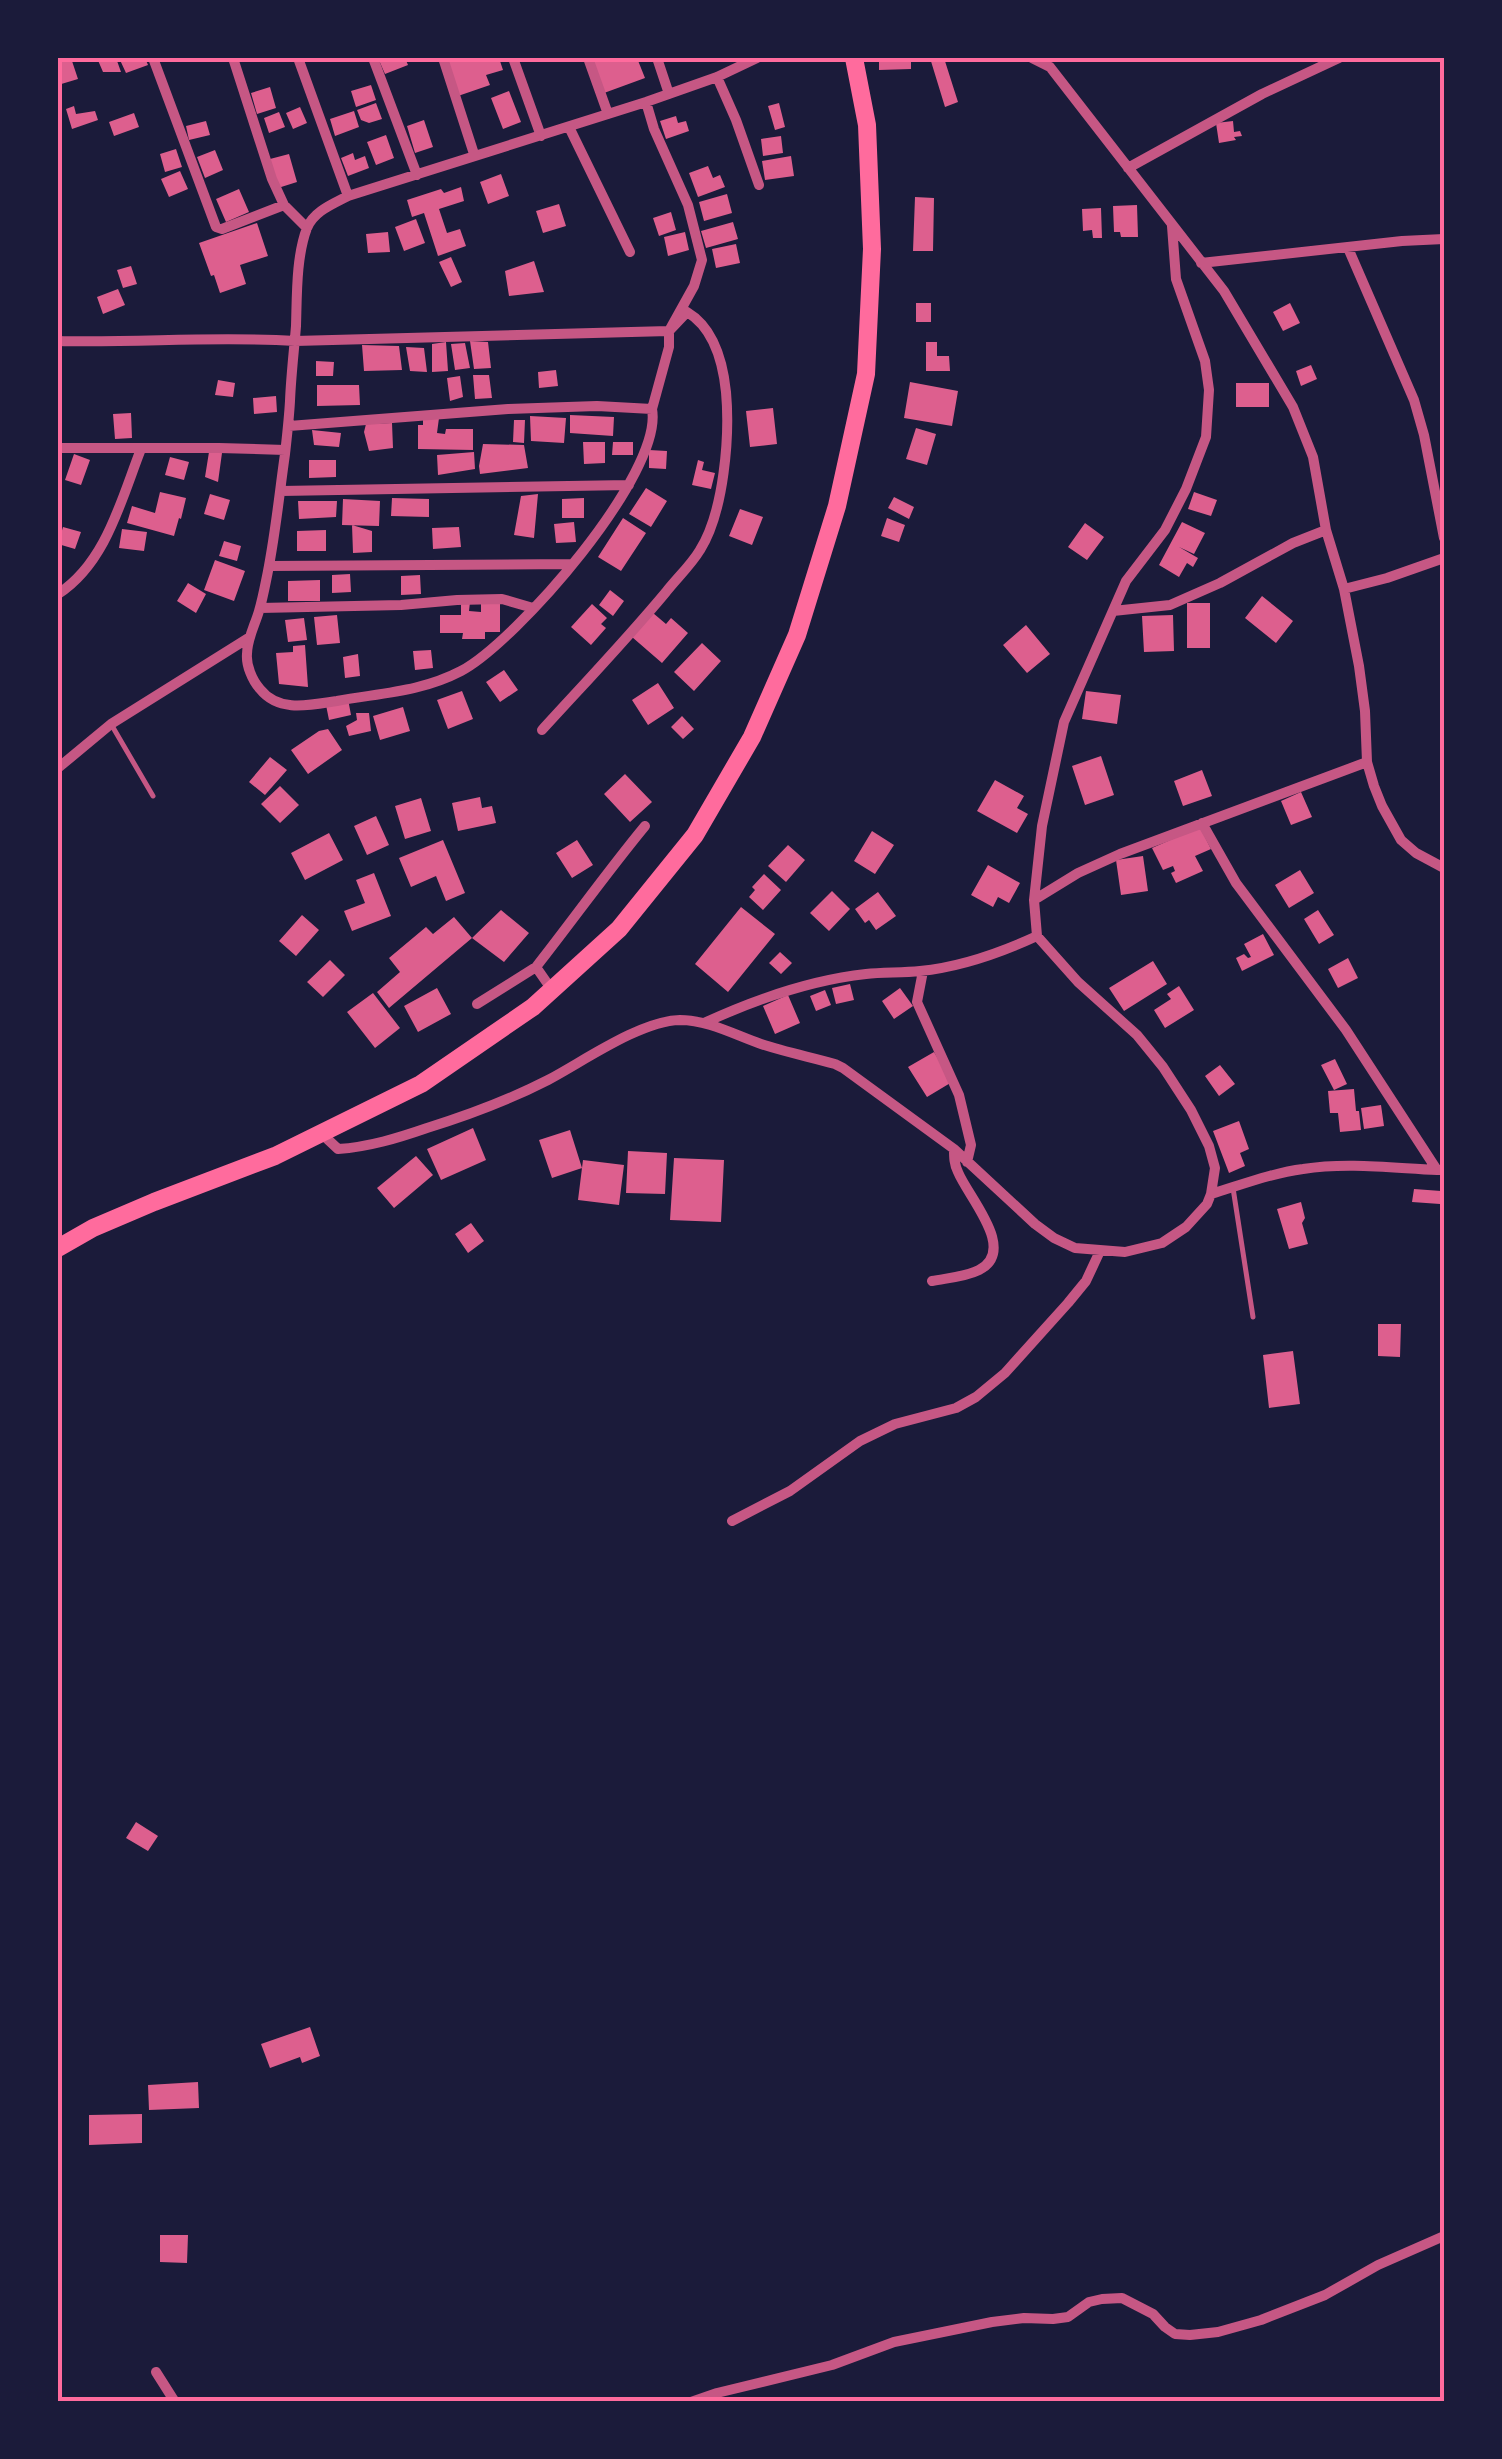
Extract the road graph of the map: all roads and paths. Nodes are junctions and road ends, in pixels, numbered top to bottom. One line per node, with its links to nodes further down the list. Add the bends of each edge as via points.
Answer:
1 (153, 58): 24 (street, via 216,227)
2 (233, 58): 24 (street)
3 (298, 58): 23 (street)
4 (372, 58): 21 (street)
5 (442, 58): 19 (street)
6 (513, 58): 18 (street)
7 (588, 58): 16 (street)
8 (657, 58): 14 (street)
9 (757, 58): 13 (street)
10 (854, 58): 64 (main road, via 868,143 866,374 837,506 797,635 752,737 695,835 619,928)
11 (1032, 58): 20 (street, via 1050,67)
12 (1339, 58): 20 (street)
13 (718, 76): 14 (street); 22 (street)
14 (669, 94): 15 (street)
15 (646, 102): 16 (street); 31 (street, via 688,205 702,260)
16 (608, 114): 17 (street)
17 (570, 127): 18 (street); 29 (street)
18 (541, 136): 19 (street)
19 (474, 154): 21 (street)
20 (1128, 168): 25 (street)
21 (417, 174): 23 (street)
22 (759, 185)
23 (348, 196): 26 (street, via 322,210)
24 (284, 205): 26 (street)
25 (1172, 226): 30 (street); 50 (street, via 1176,279 1210,390 1206,437 1179,502)
26 (308, 228): 33 (street)
27 (1444, 239): 28 (street)
28 (1348, 248): 30 (street); 42 (street, via 1414,400)
29 (630, 252)
30 (1201, 263): 41 (street, via 1292,408 1313,457)
31 (669, 331): 33 (street); 34 (street); 53 (street, via 687,312 697,318 724,372 724,458 710,529 645,617)
32 (58, 341): 33 (street)
33 (295, 341): 35 (street)
34 (652, 409): 35 (street, via 508,409); 39 (street, via 648,441)
35 (289, 426): 38 (street)
36 (58, 448): 37 (street)
37 (141, 449): 38 (street); 47 (street, via 105,541)
38 (285, 450): 40 (street)
39 (629, 485): 40 (street); 44 (street)
40 (281, 491): 45 (street)
41 (1326, 530): 46 (street); 50 (street, via 1170,605)
42 (1444, 538)
43 (1444, 558): 46 (street)
44 (572, 564): 45 (street); 49 (street)
45 (270, 566): 48 (street)
46 (1344, 589): 54 (street, via 1366,711)
47 (58, 594)
48 (260, 608): 49 (street, via 502,599); 51 (street)
49 (533, 608): 51 (street, via 495,647 436,682 309,705 281,705 258,688 246,656)
50 (1113, 611): 60 (street, via 1064,722)
51 (250, 637): 52 (street)
52 (112, 724): 55 (street); 56 (lane)
53 (542, 730)
54 (1367, 762): 57 (street); 59 (street, via 1401,840)
55 (58, 768)
56 (152, 796)
57 (1202, 823): 60 (street, via 1078,873); 70 (street, via 1236,883)
58 (646, 826): 62 (street)
59 (1444, 868)
60 (1034, 900): 61 (street)
61 (1037, 936): 63 (street, via 1000,953); 72 (street, via 1163,1067 1209,1146)
62 (536, 967): 64 (street); 65 (street)
63 (923, 970): 66 (street, via 799,988); 69 (street, via 916,1002 959,1095 971,1144)
64 (552, 990): 67 (main road, via 421,1084)
65 (477, 1004)
66 (704, 1023): 67 (street, via 661,1023 480,1112 404,1136 338,1149); 68 (street, via 835,1064)
67 (322, 1134): 73 (main road)
68 (954, 1149): 69 (street); 75 (street, via 958,1173 989,1227 993,1258 981,1269)
69 (967, 1162): 74 (street, via 1054,1238)
70 (1440, 1170): 71 (street, via 1307,1168)
71 (1233, 1188): 72 (street); 76 (lane)
72 (1212, 1194): 74 (street, via 1186,1227 1162,1243)
73 (58, 1248)
74 (1100, 1251): 77 (street, via 1058,1315 976,1397 860,1441 790,1492)
75 (932, 1280)
76 (1253, 1317)
77 (732, 1521)
78 (1444, 2236): 81 (street, via 1325,2296 1218,2332 1175,2334 1122,2298 1102,2299 1068,2316 992,2322 894,2342)
79 (156, 2372): 80 (street)
80 (175, 2402)
81 (691, 2402)

